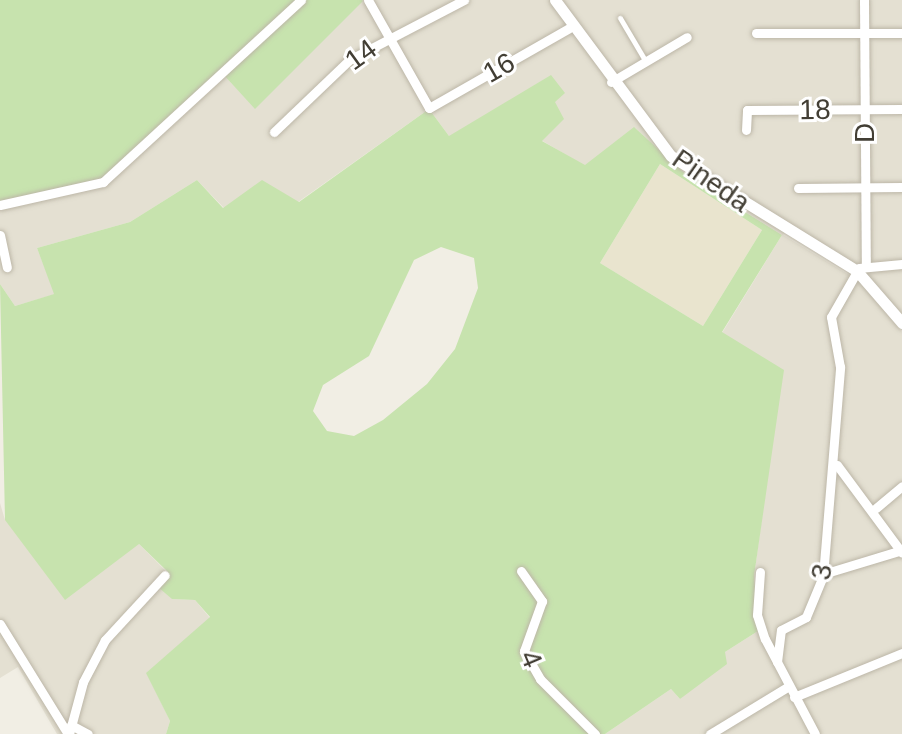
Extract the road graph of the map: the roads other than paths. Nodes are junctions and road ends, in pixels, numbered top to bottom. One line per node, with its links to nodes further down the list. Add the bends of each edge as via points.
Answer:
1 (301, 0): 22 (street, via 103,182)
2 (368, 0): 11 (street)
3 (464, 0): 11 (street, 14)
4 (555, 0): 7 (street, Pineda)
5 (864, 0): 8 (street, D)
6 (620, 18): 13 (lane)
7 (569, 28): 11 (street, 16, via 429,108); 14 (street, Pineda)
8 (864, 32): 9 (street); 10 (street); 15 (street, D)
9 (756, 33)
10 (902, 33)
11 (387, 36): 18 (street, 14, via 349,60)
12 (687, 37): 13 (street)
13 (646, 63): 14 (street)
14 (610, 83): 26 (street, Pineda, via 694,176)
15 (865, 109): 16 (street, 18); 17 (street, 18, via 747,110); 21 (street, D)
16 (902, 109)
17 (746, 130)
18 (274, 132)
19 (902, 187): 21 (street)
20 (798, 188): 21 (street)
21 (865, 188): 26 (street, D)
22 (0, 205)
23 (0, 235): 25 (street)
24 (902, 264): 26 (street)
25 (7, 267)
26 (861, 268): 27 (street, Pineda); 28 (street, 3, via 831,317 840,367)
27 (902, 323)
28 (837, 465): 30 (street); 34 (street, 3)
29 (902, 486): 30 (street)
30 (876, 508): 31 (street)
31 (901, 551): 34 (street)
32 (521, 571): 43 (street, 4, via 542,601 524,651 540,679)
33 (760, 572): 38 (street, via 757,615)
34 (823, 574): 38 (street, 3, via 806,617 781,630)
35 (165, 575): 41 (street, via 105,640)
36 (0, 624): 41 (street)
37 (902, 653): 40 (street)
38 (777, 662): 39 (street)
39 (789, 686): 40 (street); 44 (street)
40 (794, 697): 45 (street)
41 (69, 731): 42 (street)
42 (88, 734)
43 (595, 734)
44 (710, 734)
45 (815, 734)

